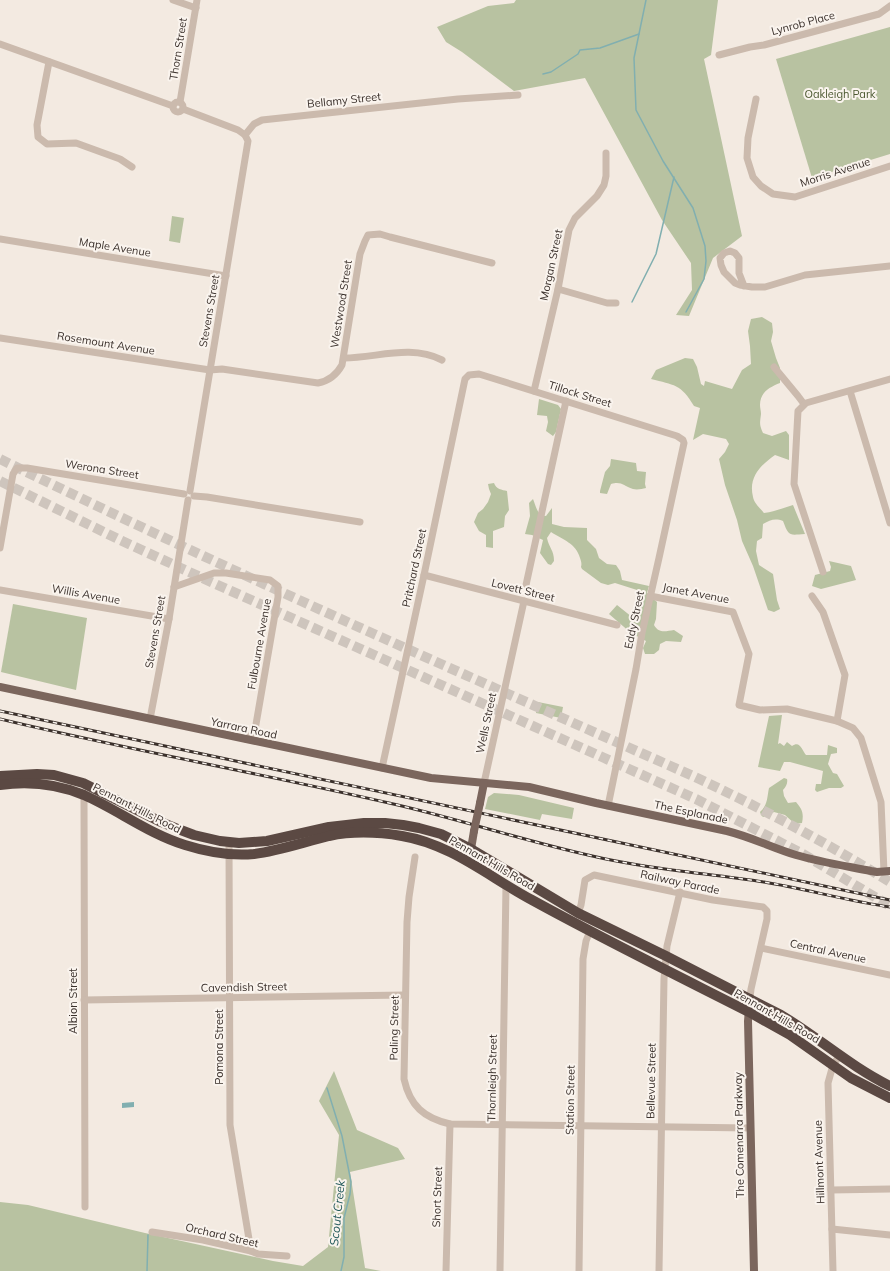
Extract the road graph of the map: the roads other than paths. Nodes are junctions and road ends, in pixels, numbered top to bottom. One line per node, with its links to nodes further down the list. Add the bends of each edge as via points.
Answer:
1 (173, 0): 4 (street)
2 (197, 0): 4 (street, Thorn Street)
3 (890, 6): 6 (street, Lynrob Place, via 879,14)
4 (196, 8): 10 (street, Thorn Street)
5 (0, 44): 7 (street)
6 (720, 55)
7 (49, 62): 10 (street, via 173,106 176,102); 14 (street, via 37,125 38,137 47,144 76,143 120,159)
8 (518, 95): 11 (street, Bellamy Street, via 262,120 254,124)
9 (756, 99): 13 (street, Morris Avenue, via 748,138 747,158 753,177 773,194 795,197)
10 (181, 106): 11 (street)
11 (245, 135): 18 (street, Stevens Street, via 248,141)
12 (606, 153): 20 (street, Morgan Street, via 604,186 572,223 569,230)
13 (890, 166)
14 (132, 167)
15 (0, 239): 18 (street, Maple Avenue)
16 (492, 263): 23 (street, Westwood Street, via 380,234 368,235 360,254)
17 (890, 266): 19 (street, via 805,275 758,288)
18 (226, 276): 26 (street, Stevens Street)
19 (744, 286): 19 (street, via 735,283 724,272 720,258 724,253 735,252)
20 (558, 289): 21 (street, via 607,303); 29 (street, Morgan Street)
21 (616, 303)
22 (0, 338): 26 (street, Rosemount Avenue)
23 (344, 358): 24 (street, via 408,352 430,355); 26 (street, Westwood Street, via 336,374 318,383 222,369)
24 (442, 360)
25 (774, 367): 32 (street)
26 (210, 370): 34 (street, Stevens Street)
27 (469, 375): 29 (street, Tillock Street, via 479,374); 39 (street, Pritchard Street, via 465,379)
28 (890, 379): 30 (street)
29 (534, 391): 31 (street, Tillock Street)
30 (850, 391): 32 (street); 36 (street)
31 (566, 401): 33 (street, Tillock Street); 40 (street)
32 (804, 404): 38 (street, via 798,411 794,484)
33 (683, 440): 43 (street, Eddy Street)
34 (189, 495): 35 (street, Werona Street); 37 (street, Werona Street, via 17,468 13,474); 41 (street, Stevens Street)
35 (360, 522)
36 (890, 524)
37 (0, 548)
38 (823, 572)
39 (424, 575): 45 (street, Lovett Street); 52 (street, Pritchard Street)
40 (526, 585)
41 (174, 587): 46 (street, Stevens Street); 51 (street, Fulbourne Avenue, via 214,573 270,580 278,586 255,730)
42 (0, 590): 46 (street, Willis Avenue)
43 (650, 596): 50 (street, Janet Avenue, via 732,612 749,654 739,705 760,710 787,709); 57 (street, Eddy Street)
44 (812, 596): 50 (street, via 823,612 845,675)
45 (524, 601): 47 (street, Lovett Street); 54 (street, Wells Street)
46 (169, 619): 49 (street, Stevens Street)
47 (617, 625)
48 (0, 687): 49 (main road, Yarrara Road)
49 (150, 719): 51 (main road, Yarrara Road)
50 (837, 720): 62 (street, Janet Avenue, via 853,728 861,738 882,808)
51 (246, 739): 52 (main road, Yarrara Road)
52 (382, 768): 54 (main road, Yarrara Road, via 431,778)
53 (0, 776): 58 (highway, Pennant Hills Road, via 43,774 82,783 178,830)
54 (484, 782): 57 (main road, The Esplanade, via 529,787); 59 (main road, Wells Street, bridge)
55 (0, 785): 56 (highway, Pennant Hills Road, via 29,782 51,785)
56 (84, 795): 60 (highway, Pennant Hills Road, via 185,845); 75 (street, Albion Street)
57 (608, 806): 62 (main road, The Esplanade, via 741,834 808,858 871,872)
58 (229, 842): 59 (highway, Pennant Hills Road, via 252,843 346,824 385,823 441,834); 60 (street, Pomona Street)
59 (471, 849): 63 (highway, via 470,855); 66 (highway, Pennant Hills Road)
60 (228, 853): 63 (highway, Pennant Hills Road, via 269,852 331,836 385,833 438,846); 73 (street, Pomona Street)
61 (415, 857): 72 (street, Paling Street, via 407,922)
62 (887, 871)
63 (492, 877): 64 (highway, Pennant Hills Road)
64 (506, 885): 67 (highway, Pennant Hills Road); 82 (street, Thornleigh Street)
65 (680, 892): 66 (street, Railway Parade, via 594,875 585,880); 68 (street, Railway Parade, via 766,909 768,915); 69 (street, Bellevue Street)
66 (578, 913): 69 (highway, Pennant Hills Road)
67 (590, 931): 70 (highway, Pennant Hills Road); 83 (street, Station Street, via 583,959)
68 (761, 948): 71 (street, Central Avenue); 74 (street)
69 (666, 956): 70 (street, Bellevue Street); 74 (highway, Pennant Hills Road)
70 (665, 969): 76 (highway, Pennant Hills Road); 84 (street, Bellevue Street)
71 (890, 975)
72 (405, 995): 73 (street, Cavendish Street); 81 (street, Paling Street, via 406,1090 412,1102 430,1118)
73 (230, 998): 75 (street, Cavendish Street); 92 (street, Pomona Street, via 230,1125)
74 (750, 998): 76 (main road, The Comenarra Parkway); 77 (highway, Pennant Hills Road, via 799,1026)
75 (84, 1000): 88 (street, Albion Street)
76 (748, 1012): 78 (highway, Pennant Hills Road, via 790,1035); 85 (main road, The Comenarra Parkway)
77 (840, 1054): 78 (street, Hillmont Avenue); 79 (highway, Pennant Hills Road)
78 (833, 1065): 80 (highway, Pennant Hills Road, via 851,1078); 87 (street, Hillmont Avenue, via 828,1083)
79 (890, 1086)
80 (890, 1098)
81 (450, 1124): 82 (street, Paling Street); 94 (street, Short Street)
82 (502, 1125): 83 (street, Paling Street); 95 (street, Thornleigh Street)
83 (581, 1126): 84 (street, Paling Street); 96 (street, Station Street)
84 (662, 1127): 85 (street, Paling Street); 97 (street, Bellevue Street)
85 (750, 1128): 98 (main road, The Comenarra Parkway)
86 (890, 1189): 87 (street)
87 (831, 1190): 89 (street, Hillmont Avenue)
88 (85, 1207)
89 (832, 1229): 91 (street); 99 (street, Hillmont Avenue)
90 (152, 1232): 92 (street, Orchard Street)
91 (890, 1235)
92 (251, 1251): 93 (street, Orchard Street, via 258,1254)
93 (287, 1256)
94 (446, 1271)
95 (500, 1271)
96 (579, 1271)
97 (659, 1271)
98 (754, 1271)
99 (833, 1271)

